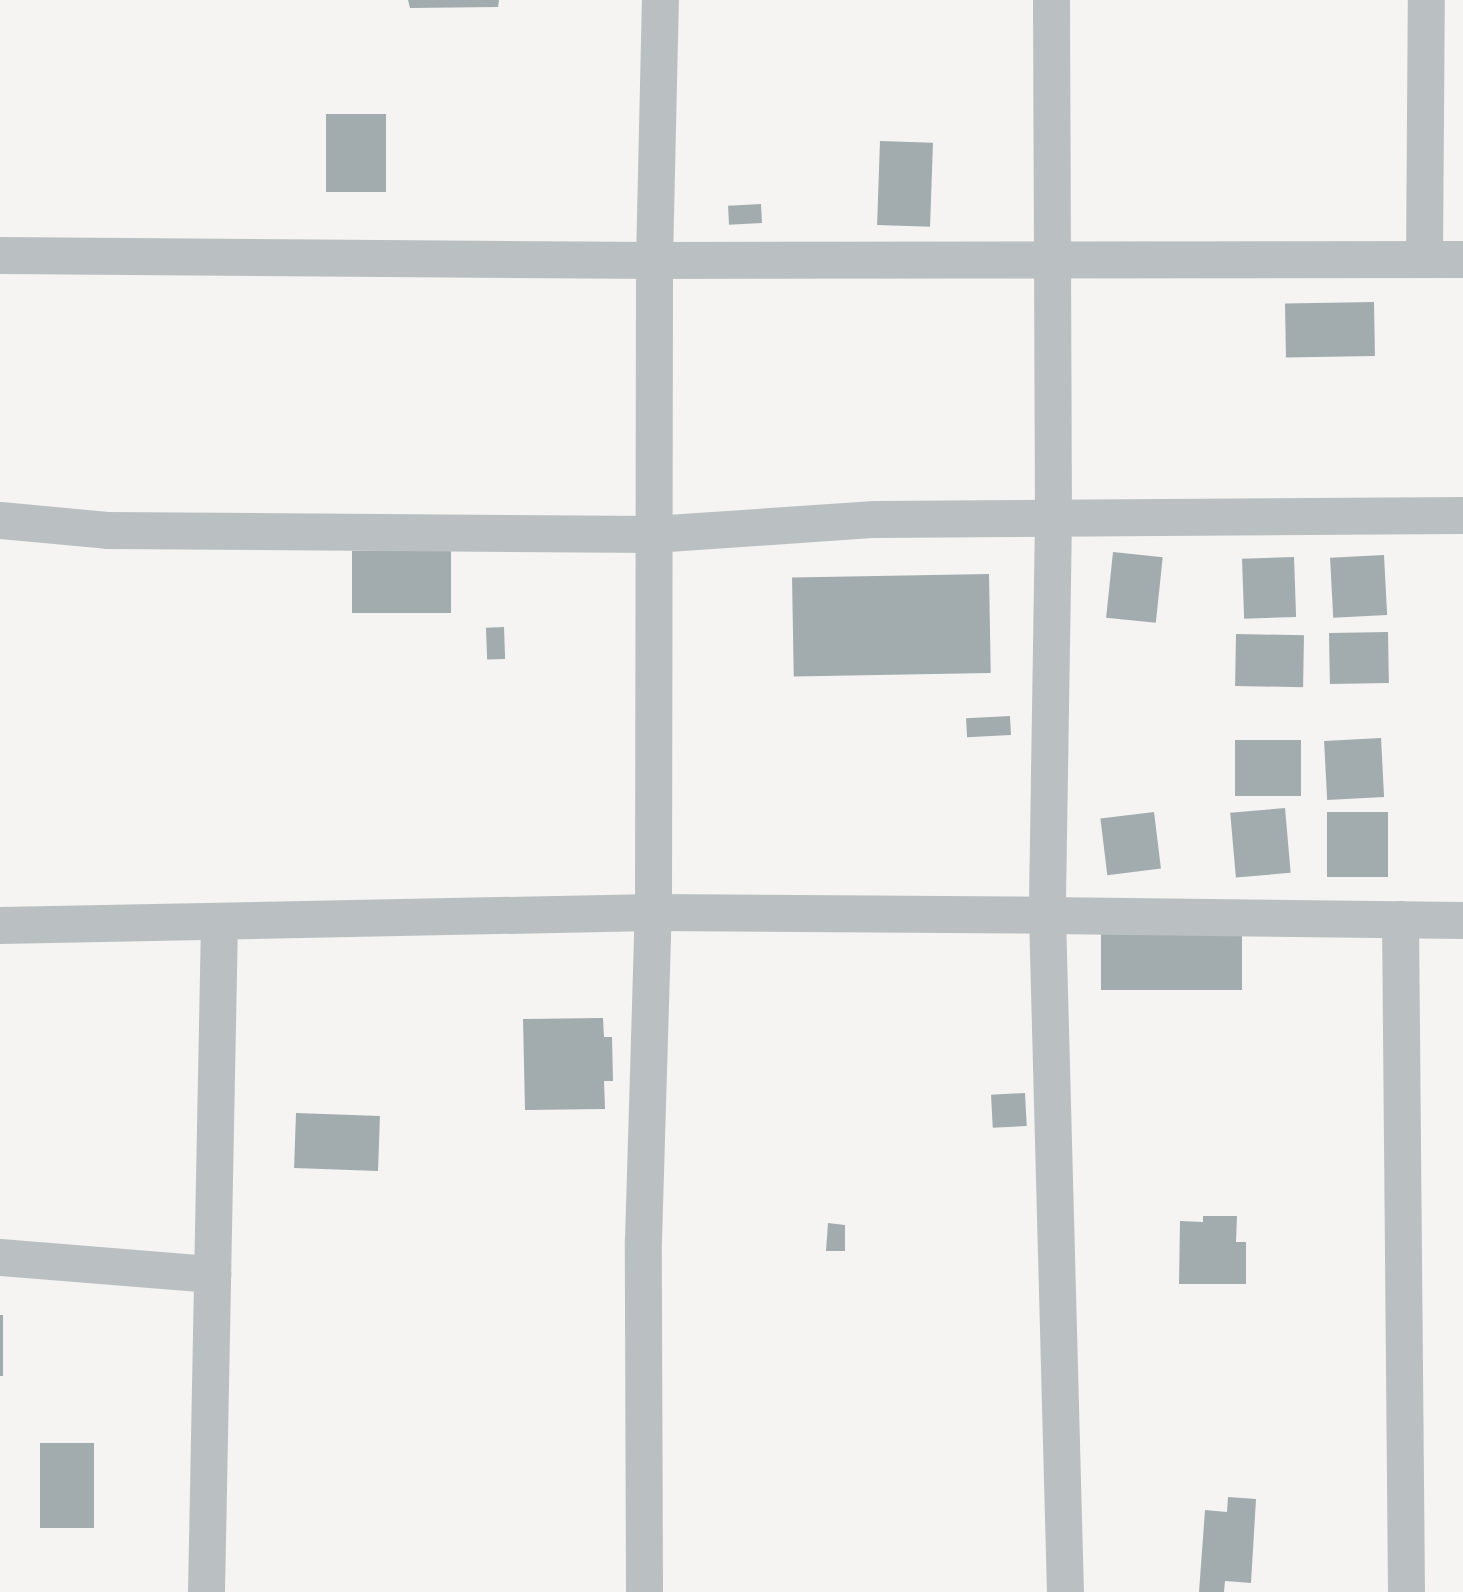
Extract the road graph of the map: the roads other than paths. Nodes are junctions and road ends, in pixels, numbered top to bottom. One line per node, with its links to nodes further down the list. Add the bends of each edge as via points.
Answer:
1 (660, 0): 7 (street)
2 (1051, 0): 8 (street)
3 (1426, 0): 5 (street)
4 (0, 255): 7 (street)
5 (1424, 259): 6 (street); 8 (street)
6 (1463, 259)
7 (654, 260): 8 (street); 12 (street)
8 (1050, 260): 10 (street)
9 (1463, 515): 10 (street)
10 (1053, 518): 12 (street, via 874,519); 14 (street)
11 (0, 520): 12 (street, via 107,530)
12 (653, 534): 13 (street)
13 (653, 912): 14 (street); 17 (street); 22 (street, via 643,1240)
14 (1046, 915): 15 (street); 23 (street)
15 (1400, 919): 16 (street); 24 (street)
16 (1463, 920)
17 (219, 921): 18 (street); 20 (street)
18 (0, 925)
19 (0, 1257): 20 (street)
20 (212, 1274): 21 (street)
21 (206, 1592)
22 (644, 1592)
23 (1065, 1592)
24 (1406, 1592)

